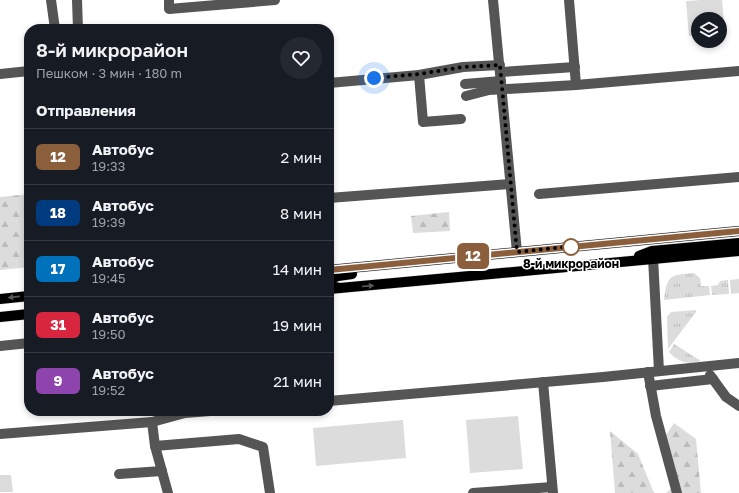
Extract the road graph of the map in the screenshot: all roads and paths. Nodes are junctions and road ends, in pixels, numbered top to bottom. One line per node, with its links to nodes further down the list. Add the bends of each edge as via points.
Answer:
1 (52, 0): 7 (lane)
2 (77, 0): 8 (lane)
3 (169, 0): 4 (lane, via 169,9)
4 (275, 0)
5 (493, 0): 14 (lane)
6 (569, 0): 9 (lane)
7 (54, 24)
8 (78, 24)
9 (575, 67): 14 (lane); 17 (lane)
10 (739, 71): 17 (lane)
11 (24, 72): 12 (lane)
12 (0, 74)
13 (419, 74): 14 (lane, via 463,67); 15 (lane); 19 (lane, via 423,122)
14 (501, 77): 16 (lane); 17 (lane); 18 (lane, via 489,90); 21 (lane)
15 (334, 82)
16 (465, 84)
17 (576, 85)
18 (466, 96)
19 (461, 119)
20 (739, 177): 22 (lane)
21 (510, 184): 23 (lane); 27 (lane)
22 (539, 194)
23 (334, 198)
24 (739, 231): 27 (main road)
25 (739, 243): 29 (main road, via 652,251)
26 (739, 251): 28 (main road)
27 (517, 252): 30 (main road); 32 (main road)
28 (653, 258): 29 (main road); 45 (lane)
29 (623, 261): 32 (main road)
30 (408, 263): 31 (main road); 33 (main road, via 389,271)
31 (334, 270)
32 (519, 271): 35 (main road, one-way to 32)
33 (334, 278)
34 (334, 286): 35 (main road)
35 (340, 288): 36 (main road)
36 (334, 289)
37 (24, 297): 38 (main road, one-way to 38)
38 (0, 299)
39 (24, 315): 40 (main road)
40 (0, 317)
41 (24, 344): 42 (lane)
42 (0, 346)
43 (739, 363): 44 (lane)
44 (705, 366): 45 (lane); 47 (lane)
45 (659, 371): 46 (lane)
46 (648, 372): 48 (lane); 49 (lane)
47 (713, 379): 49 (lane); 51 (lane, via 726,397)
48 (543, 382): 50 (lane); 58 (lane)
49 (650, 386): 62 (lane)
50 (334, 401)
51 (739, 406)
52 (172, 416): 53 (lane)
53 (152, 422): 54 (lane); 55 (lane)
54 (0, 434)
55 (155, 446): 56 (lane); 60 (lane, via 239,439 263,447)
56 (162, 471): 57 (lane); 59 (lane)
57 (119, 474)
58 (552, 490): 61 (lane)
59 (168, 493)
60 (270, 493)
61 (473, 493)
62 (677, 493)

